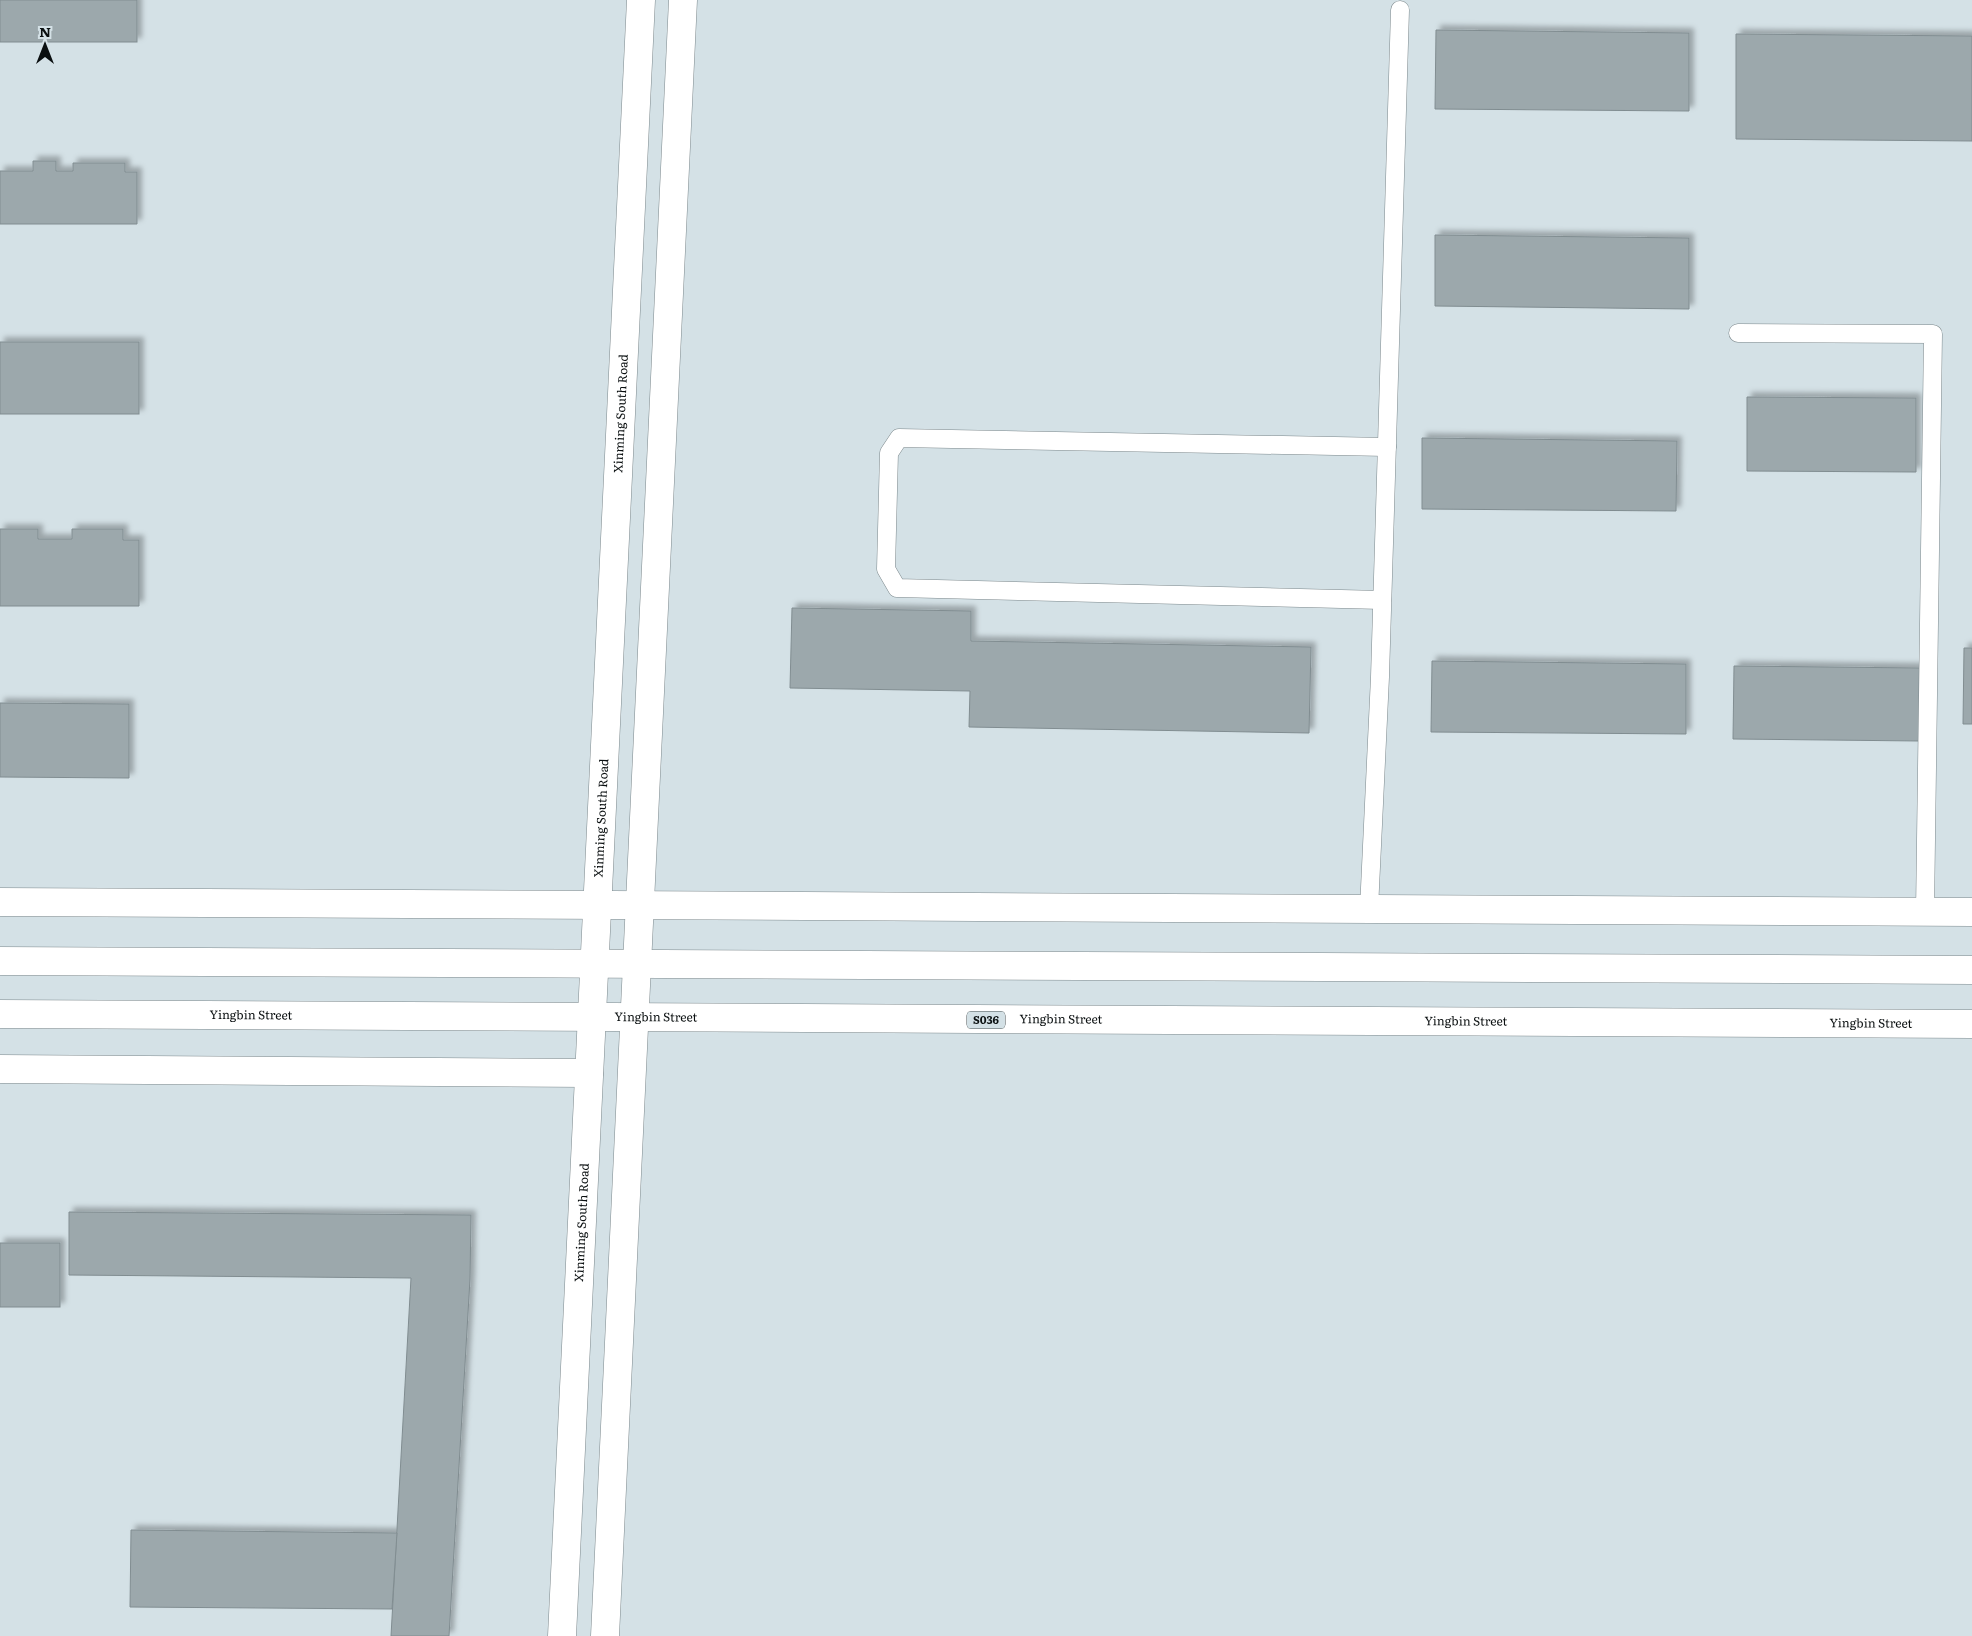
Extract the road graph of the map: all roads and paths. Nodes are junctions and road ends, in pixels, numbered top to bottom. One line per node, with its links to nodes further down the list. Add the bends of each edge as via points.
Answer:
1 (640, 0): 8 (main road, Xinming South Road)
2 (684, 0): 9 (main road)
3 (1400, 10): 5 (lane)
4 (1738, 333): 11 (lane, via 1933,334)
5 (1387, 447): 6 (lane); 6 (lane, via 898,438 890,453 886,569 897,588)
6 (1382, 600): 10 (lane)
7 (0, 902): 8 (main road)
8 (597, 905): 9 (main road); 14 (main road, Xinming South Road)
9 (640, 905): 10 (main road); 15 (main road)
10 (1369, 909): 11 (main road)
11 (1925, 912): 12 (main road)
12 (1972, 912)
13 (0, 961): 14 (main road)
14 (594, 964): 15 (main road); 18 (main road, Xinming South Road)
15 (638, 964): 16 (main road); 19 (main road)
16 (1972, 970)
17 (0, 1014): 18 (main road, Yingbin Street / S036)
18 (592, 1017): 19 (main road, Yingbin Street / S036); 22 (main road, Xinming South Road)
19 (635, 1018): 20 (main road, Yingbin Street / S036); 24 (main road)
20 (1972, 1024)
21 (0, 1069): 22 (main road)
22 (589, 1073): 23 (main road, Xinming South Road)
23 (562, 1636)
24 (605, 1636)

